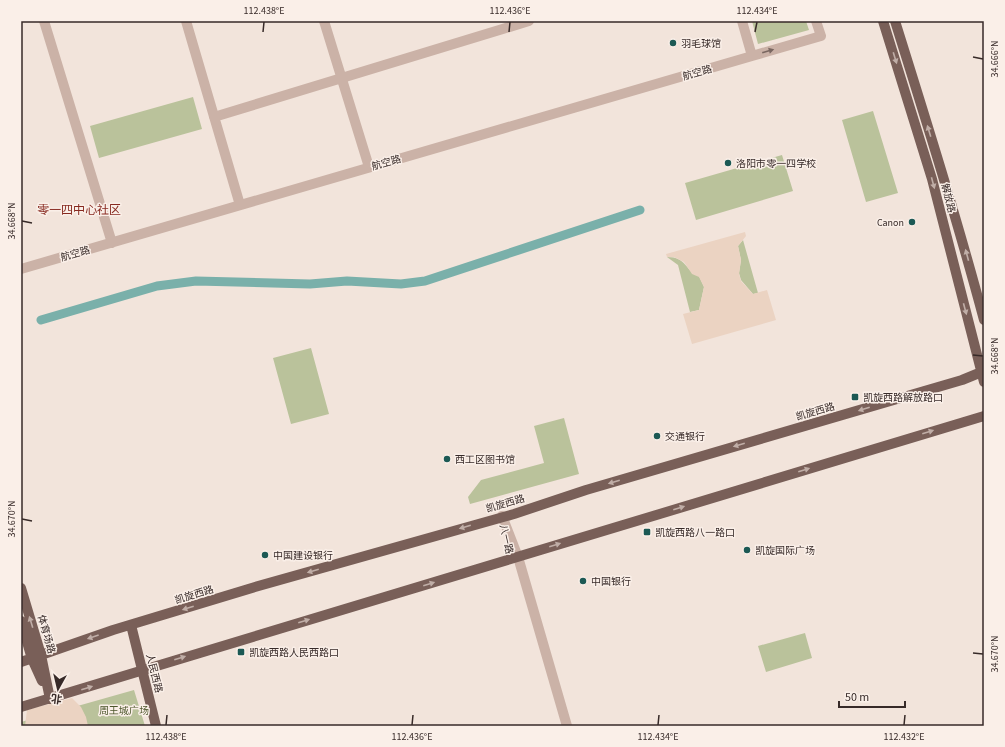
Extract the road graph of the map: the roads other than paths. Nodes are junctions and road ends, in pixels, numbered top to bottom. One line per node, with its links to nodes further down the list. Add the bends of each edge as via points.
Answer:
1 (44, 21): 14 (street)
2 (186, 21): 11 (street)
3 (324, 21): 10 (street)
4 (529, 21): 10 (street)
5 (742, 21): 9 (street)
6 (816, 21): 9 (street, 航空路, one-way to 6, via 821,36)
7 (883, 21): 17 (main road, 解放路, one-way to 17, via 932,179)
8 (895, 21): 16 (main road, 解放路, one-way to 8)
9 (752, 56): 12 (street, 航空路)
10 (342, 78): 11 (street); 12 (street)
11 (214, 116): 13 (street)
12 (369, 167): 13 (street, 航空路)
13 (240, 205): 14 (street, 航空路)
14 (112, 242): 15 (street, 航空路)
15 (21, 269)
16 (984, 320)
17 (982, 371): 18 (main road, 解放路); 20 (main road, 凯旋西路, one-way to 20, via 955,382)
18 (984, 382)
19 (984, 416): 21 (main road, one-way to 19)
20 (502, 516): 21 (street, 八一路); 24 (main road, 凯旋西路, one-way to 24)
21 (515, 558): 27 (main road, one-way to 21); 31 (street, 八一路); 32 (street, 八一路)
22 (21, 588): 25 (main road, 体育场路, one-way to 22)
23 (21, 621): 25 (main road, 体育场路)
24 (131, 625): 25 (main road, 凯旋西路, one-way to 25); 27 (main road, 人民西路)
25 (37, 657): 26 (main road, 凯旋西路); 28 (main road, 体育场路)
26 (21, 662)
27 (142, 670): 28 (main road, one-way to 27); 30 (main road, 人民西路)
28 (50, 699): 29 (main road)
29 (21, 707)
30 (156, 726)
31 (561, 726)
32 (567, 726)

